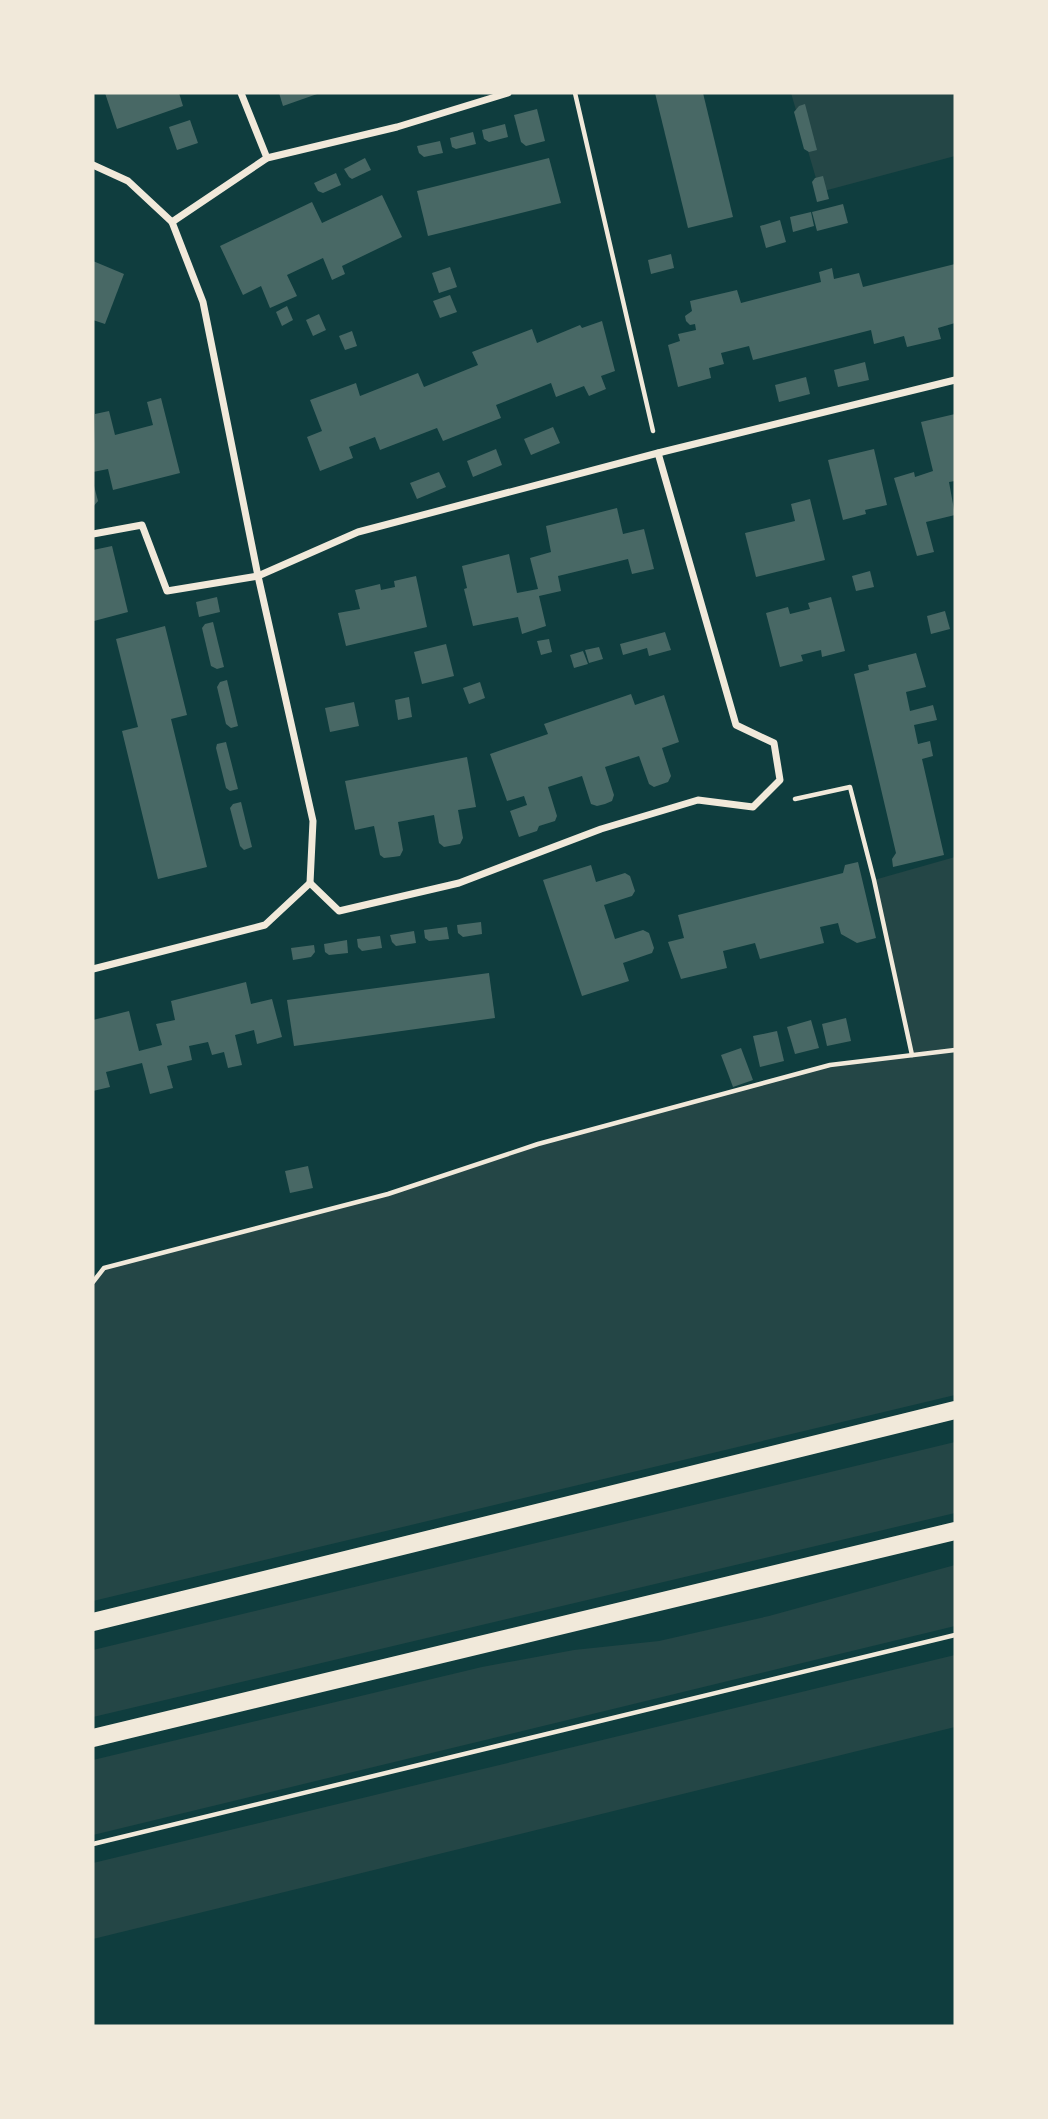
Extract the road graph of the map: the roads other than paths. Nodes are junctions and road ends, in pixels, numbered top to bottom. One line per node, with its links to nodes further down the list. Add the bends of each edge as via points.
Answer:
1 (241, 93): 3 (street)
2 (508, 93): 3 (street, via 397,127)
3 (267, 158): 5 (street)
4 (93, 165): 5 (street, via 128,181)
5 (172, 222): 9 (street, via 203,302)
6 (955, 380): 7 (street)
7 (658, 453): 9 (street, via 358,532); 10 (street, via 736,725 774,743 780,780 753,807 698,800 601,829 459,883 339,911)
8 (93, 534): 9 (street, via 142,525 167,591)
9 (258, 576): 10 (street, via 313,821)
10 (310, 883): 11 (street, via 265,925)
11 (93, 969)
12 (955, 1410): 14 (main road)
13 (955, 1531): 15 (main road)
14 (93, 1622)
15 (93, 1738)

